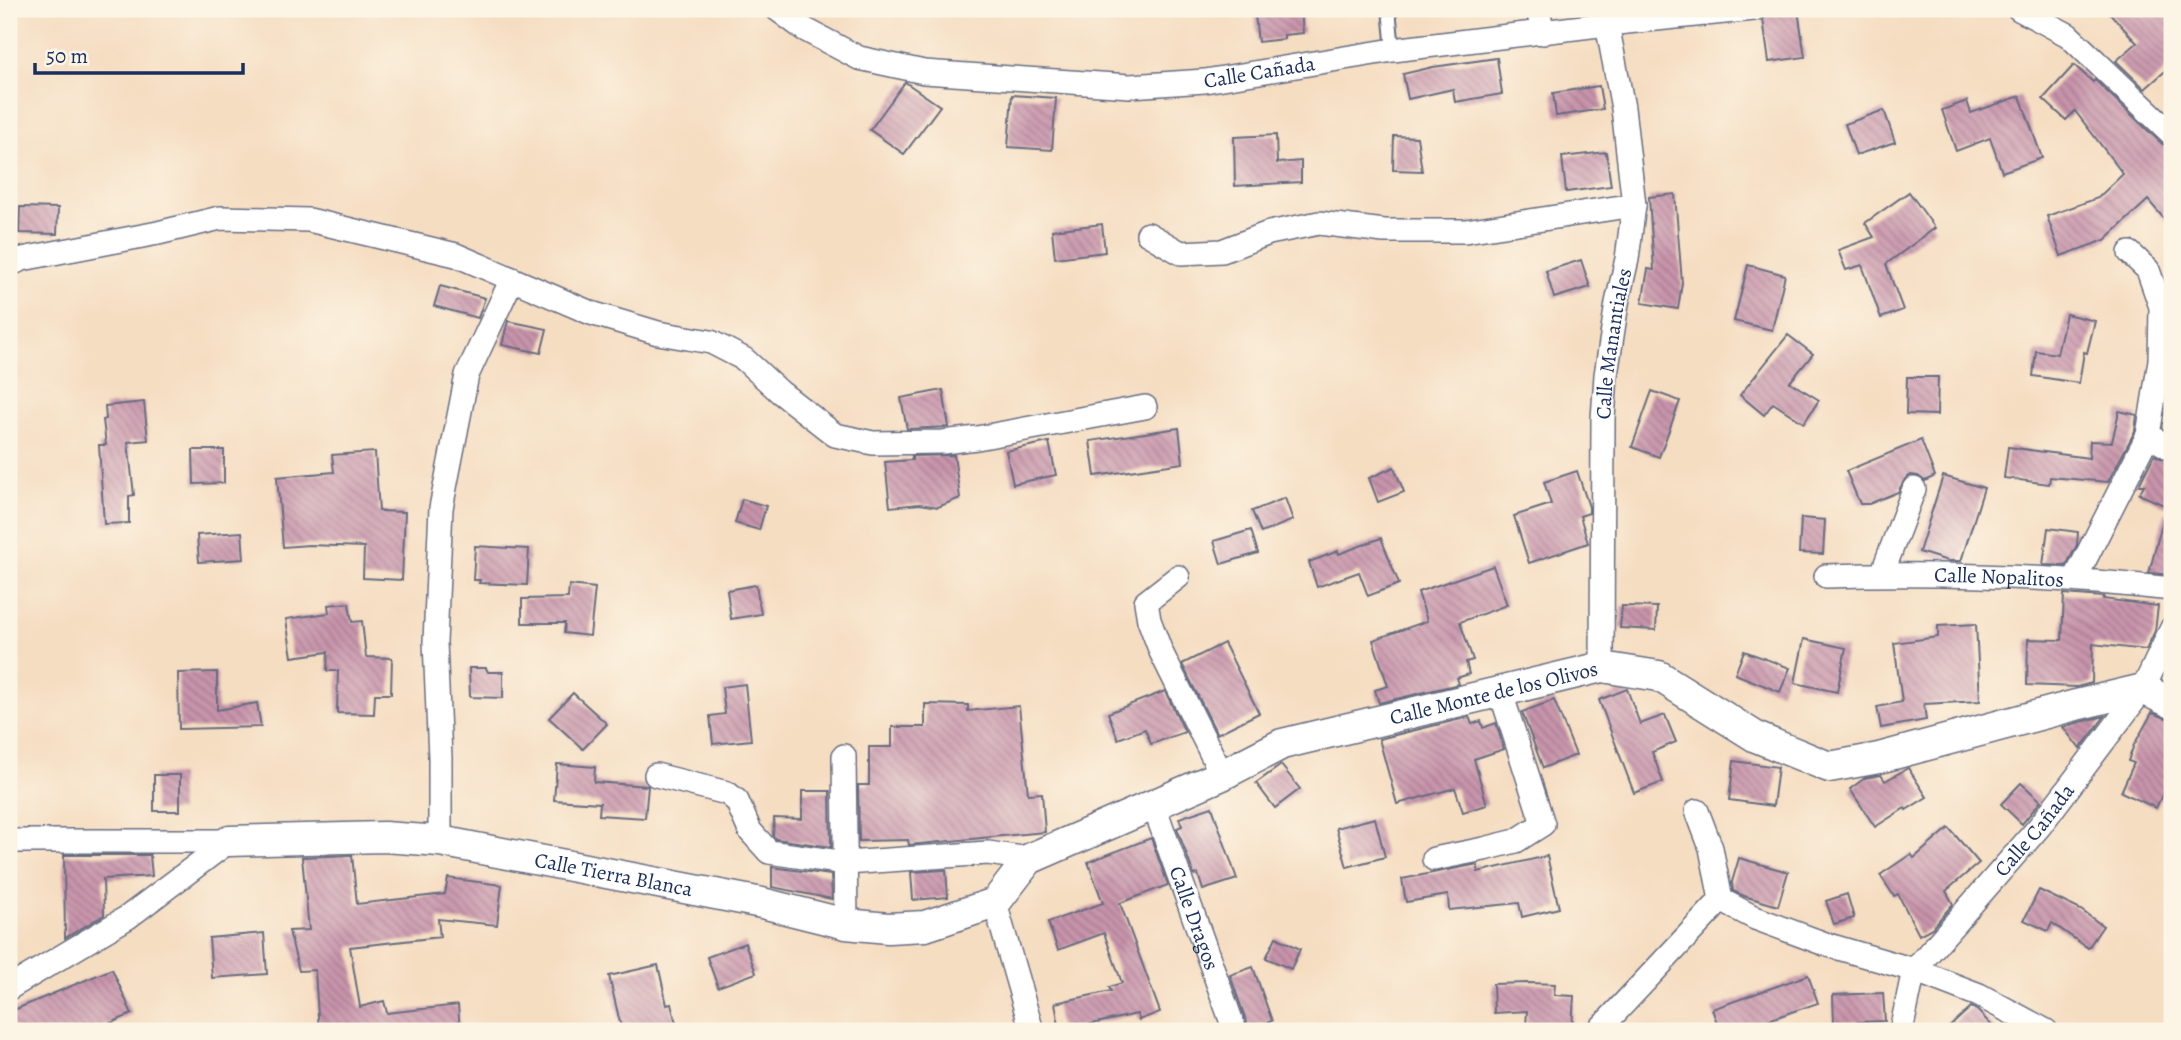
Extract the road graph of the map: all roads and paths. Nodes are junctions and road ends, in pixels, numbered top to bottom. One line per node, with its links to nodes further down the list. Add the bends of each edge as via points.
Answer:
1 (777, 9): 8 (street, Calle Cañada, via 859,58 924,72 1130,86 1205,81)
2 (1389, 9): 8 (lane)
3 (1538, 9): 7 (street)
4 (1754, 9): 6 (street, Calle Cañada)
5 (2019, 9): 9 (street, via 2068,35)
6 (1607, 24): 7 (street, Calle Cañada); 10 (street, Calle Manantiales)
7 (1543, 33): 8 (street, Calle Cañada)
8 (1394, 50)
9 (2172, 134)
10 (1634, 205): 11 (street, via 1465,231 1384,231 1318,223 1269,233 1222,251 1181,253); 25 (street, Calle Manantiales, via 1603,419)
11 (1148, 234)
12 (2130, 253): 16 (street, via 2148,270 2161,307 2160,360)
13 (9, 265): 14 (street, via 220,218 310,220 456,255)
14 (512, 279): 15 (street, via 591,313 657,333 711,342 744,359 835,435 873,443 977,438); 36 (street, via 467,374 441,508 435,642)
15 (1145, 407)
16 (2147, 435): 17 (street); 22 (street)
17 (2172, 449)
18 (1914, 489): 19 (street)
19 (1882, 574): 20 (street, Calle Nopalitos); 22 (street, Calle Nopalitos)
20 (1826, 576)
21 (1178, 577): 31 (street, via 1146,602 1149,620)
22 (2075, 579): 23 (street, Calle Nopalitos)
23 (2172, 589)
24 (2172, 628): 26 (street, Calle Cañada)
25 (1602, 667): 26 (street, Calle Monte de los Olivos, via 1660,676 1756,737 1829,767); 27 (street, Calle Monte de los Olivos)
26 (2143, 689): 28 (street); 43 (street, Calle Cañada, via 2039,827)
27 (1501, 692): 31 (street, Calle Monte de los Olivos, via 1282,744); 38 (street, via 1544,824 1516,841)
28 (2172, 703)
29 (844, 756): 39 (street)
30 (656, 775): 39 (street, via 727,793 737,801 750,831 769,852)
31 (1222, 775): 32 (street, Calle Monte de los Olivos)
32 (1154, 806): 37 (street, Calle Monte de los Olivos); 46 (street, Calle Dragos)
33 (1697, 811): 40 (street, via 1711,848)
34 (9, 841): 35 (street, Calle Tierra Blanca)
35 (229, 841): 36 (street, Calle Tierra Blanca, via 384,837); 44 (street, via 128,917)
36 (440, 841): 42 (street, Calle Tierra Blanca, via 762,903)
37 (1029, 859): 39 (street, via 988,853); 41 (street, Calle Monte de los Olivos)
38 (1434, 859)
39 (846, 863): 42 (street)
40 (1721, 900): 43 (street, via 1825,944); 47 (street)
41 (995, 903): 42 (street, Calle Tierra Blanca, via 925,926); 45 (street)
42 (846, 924)
43 (1914, 970): 48 (street, Calle Cañada); 49 (street, via 1979,995)
44 (9, 988)
45 (1032, 1031)
46 (1234, 1031)
47 (1598, 1031)
48 (1900, 1031)
49 (2046, 1031)

